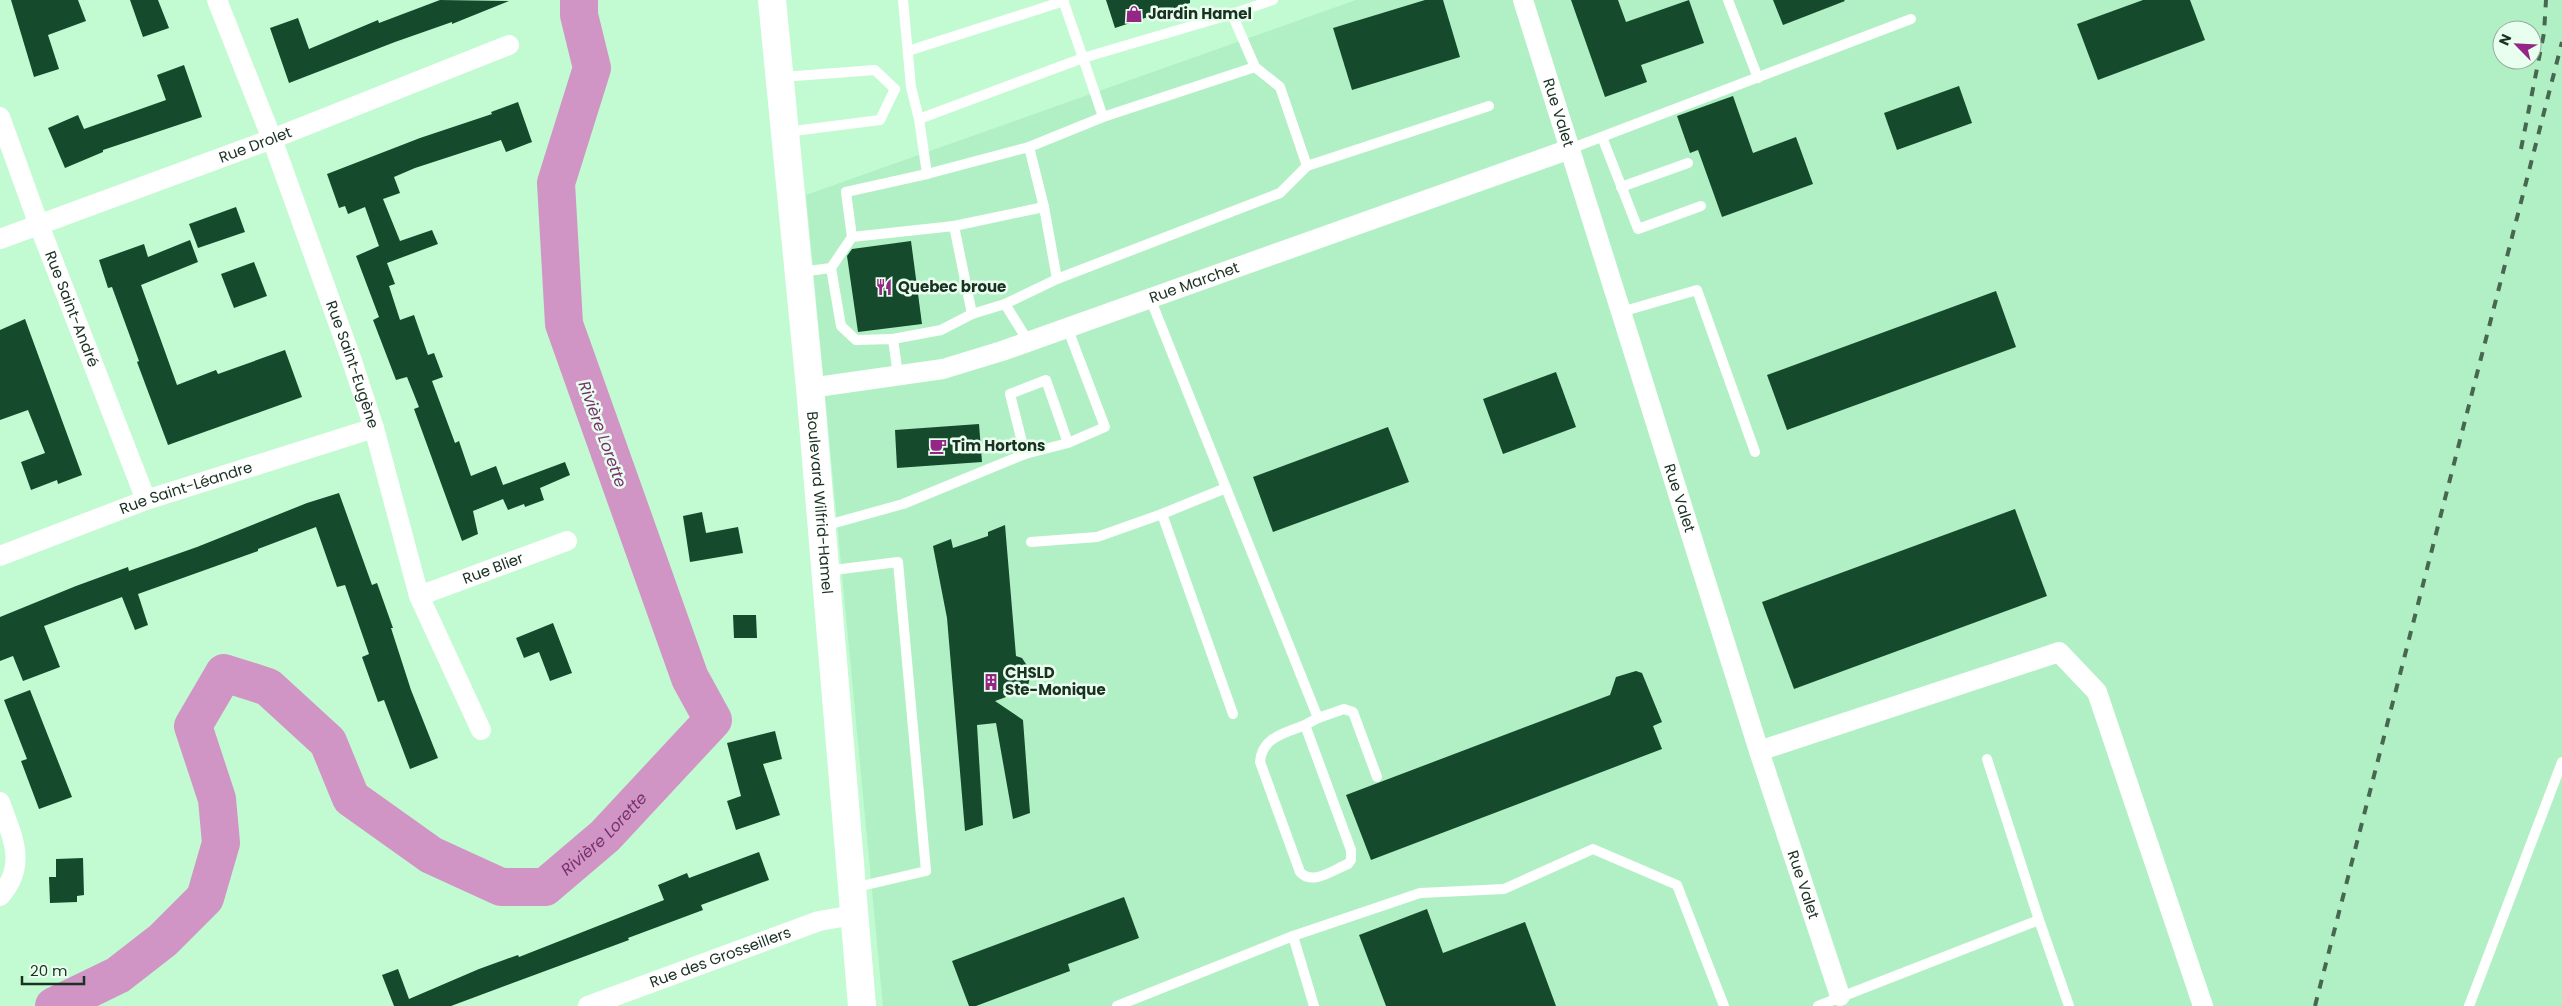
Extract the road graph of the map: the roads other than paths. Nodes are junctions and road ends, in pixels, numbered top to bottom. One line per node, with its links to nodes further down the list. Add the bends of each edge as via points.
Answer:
1 (217, 0): 24 (street, Rue Saint-Eugène)
2 (772, 0): 14 (main road, Boulevard Wilfrid-Hamel)
3 (903, 0): 11 (lane)
4 (1273, 0): 8 (lane)
5 (1524, 0): 26 (street, Rue Valet)
6 (1728, 0): 15 (lane)
7 (1064, 1): 11 (lane); 12 (lane)
8 (1232, 14): 12 (lane); 13 (lane)
9 (1911, 19): 15 (lane)
10 (509, 45): 24 (street, Rue Drolet)
11 (908, 51): 16 (lane)
12 (1082, 58): 20 (lane); 21 (lane)
13 (1255, 68): 20 (lane); 28 (lane, via 1280,87)
14 (779, 77): 17 (lane, via 875,70); 22 (main road, Boulevard Wilfrid-Hamel)
15 (1758, 78): 23 (lane)
16 (911, 87): 17 (lane); 21 (lane)
17 (895, 89): 22 (lane, via 880,120)
18 (1489, 106): 28 (lane)
19 (0, 117): 33 (street, Rue Saint-André)
20 (1103, 117): 25 (lane)
21 (919, 118): 29 (lane)
22 (785, 132): 38 (main road, Boulevard Wilfrid-Hamel)
23 (1602, 137): 26 (lane); 30 (lane)
24 (272, 139): 33 (street, Rue Drolet); 49 (street, Rue Saint-Eugène)
25 (1030, 147): 29 (lane); 32 (lane)
26 (1570, 149): 40 (street, Rue Marchet); 42 (street, Rue Valet)
27 (1688, 163): 30 (lane)
28 (1307, 166): 39 (lane, via 1280,193)
29 (927, 174): 35 (lane, via 846,192)
30 (1621, 187): 31 (lane, via 1638,229)
31 (1701, 206)
32 (1044, 207): 34 (lane); 39 (lane)
33 (39, 225): 36 (street, Rue Drolet); 54 (street, Rue Saint-André)
34 (954, 226): 35 (lane); 43 (lane)
35 (852, 237): 37 (lane)
36 (0, 239)
37 (831, 268): 38 (lane); 45 (lane, via 841,326 856,340)
38 (798, 272): 48 (main road, Boulevard Wilfrid-Hamel)
39 (1057, 278): 41 (lane)
40 (1150, 298): 44 (street, Rue Marchet); 53 (lane)
41 (1005, 304): 43 (lane); 46 (lane)
42 (1621, 312): 51 (lane, via 1697,290); 66 (street, Rue Valet)
43 (972, 314): 45 (lane, via 942,330)
44 (1067, 327): 46 (street, Rue Marchet); 50 (lane, via 1105,427)
45 (893, 339): 47 (lane)
46 (1028, 341): 47 (street, Rue Marchet, via 943,368)
47 (898, 375): 48 (street, Rue Marchet)
48 (810, 388): 56 (main road, Boulevard Wilfrid-Hamel)
49 (374, 428): 54 (street, Rue Saint-Léandre); 61 (street, Rue Saint-Eugène)
50 (1068, 443): 52 (lane); 52 (lane, via 1046,380 1010,394)
51 (1755, 452)
52 (1025, 454): 56 (lane, via 904,504)
53 (1226, 488): 55 (lane); 63 (lane)
54 (146, 500): 59 (street, Rue Saint-Léandre)
55 (1162, 514): 58 (lane, via 1097,537); 62 (lane)
56 (822, 526): 60 (main road, Boulevard Wilfrid-Hamel)
57 (567, 541): 61 (street, Rue Blier)
58 (1031, 542)
59 (0, 556)
60 (826, 571): 71 (main road, Boulevard Wilfrid-Hamel); 71 (lane, via 898,562 926,871)
61 (419, 596): 65 (street, Rue Saint-Eugène)
62 (1233, 714)
63 (1318, 718): 64 (lane); 69 (lane, via 1344,709 1352,712)
64 (1305, 725): 64 (lane, via 1272,738 1261,752 1260,762 1300,872 1304,878 1311,879 1352,860)
65 (481, 730)
66 (1759, 751): 76 (street, Rue Valet); 84 (street, via 2059,652 2096,692)
67 (1987, 759): 74 (lane)
68 (2562, 762): 85 (lane)
69 (1377, 776)
70 (0, 802): 72 (street, via 17,857 14,875)
71 (852, 888): 73 (main road, Boulevard Wilfrid-Hamel)
72 (0, 896)
73 (854, 915): 77 (street, Rue des Grosseillers, via 819,921); 78 (main road, Boulevard Wilfrid-Hamel)
74 (2039, 920): 76 (lane); 83 (lane)
75 (1293, 936): 79 (lane); 80 (lane); 81 (lane, via 1420,893 1504,889 1593,849 1677,886)
76 (1840, 996): 82 (lane)
77 (588, 1006)
78 (862, 1006)
79 (1117, 1006)
80 (1314, 1006)
81 (1724, 1006)
82 (1818, 1006)
83 (2069, 1006)
84 (2203, 1006)
85 (2469, 1006)

